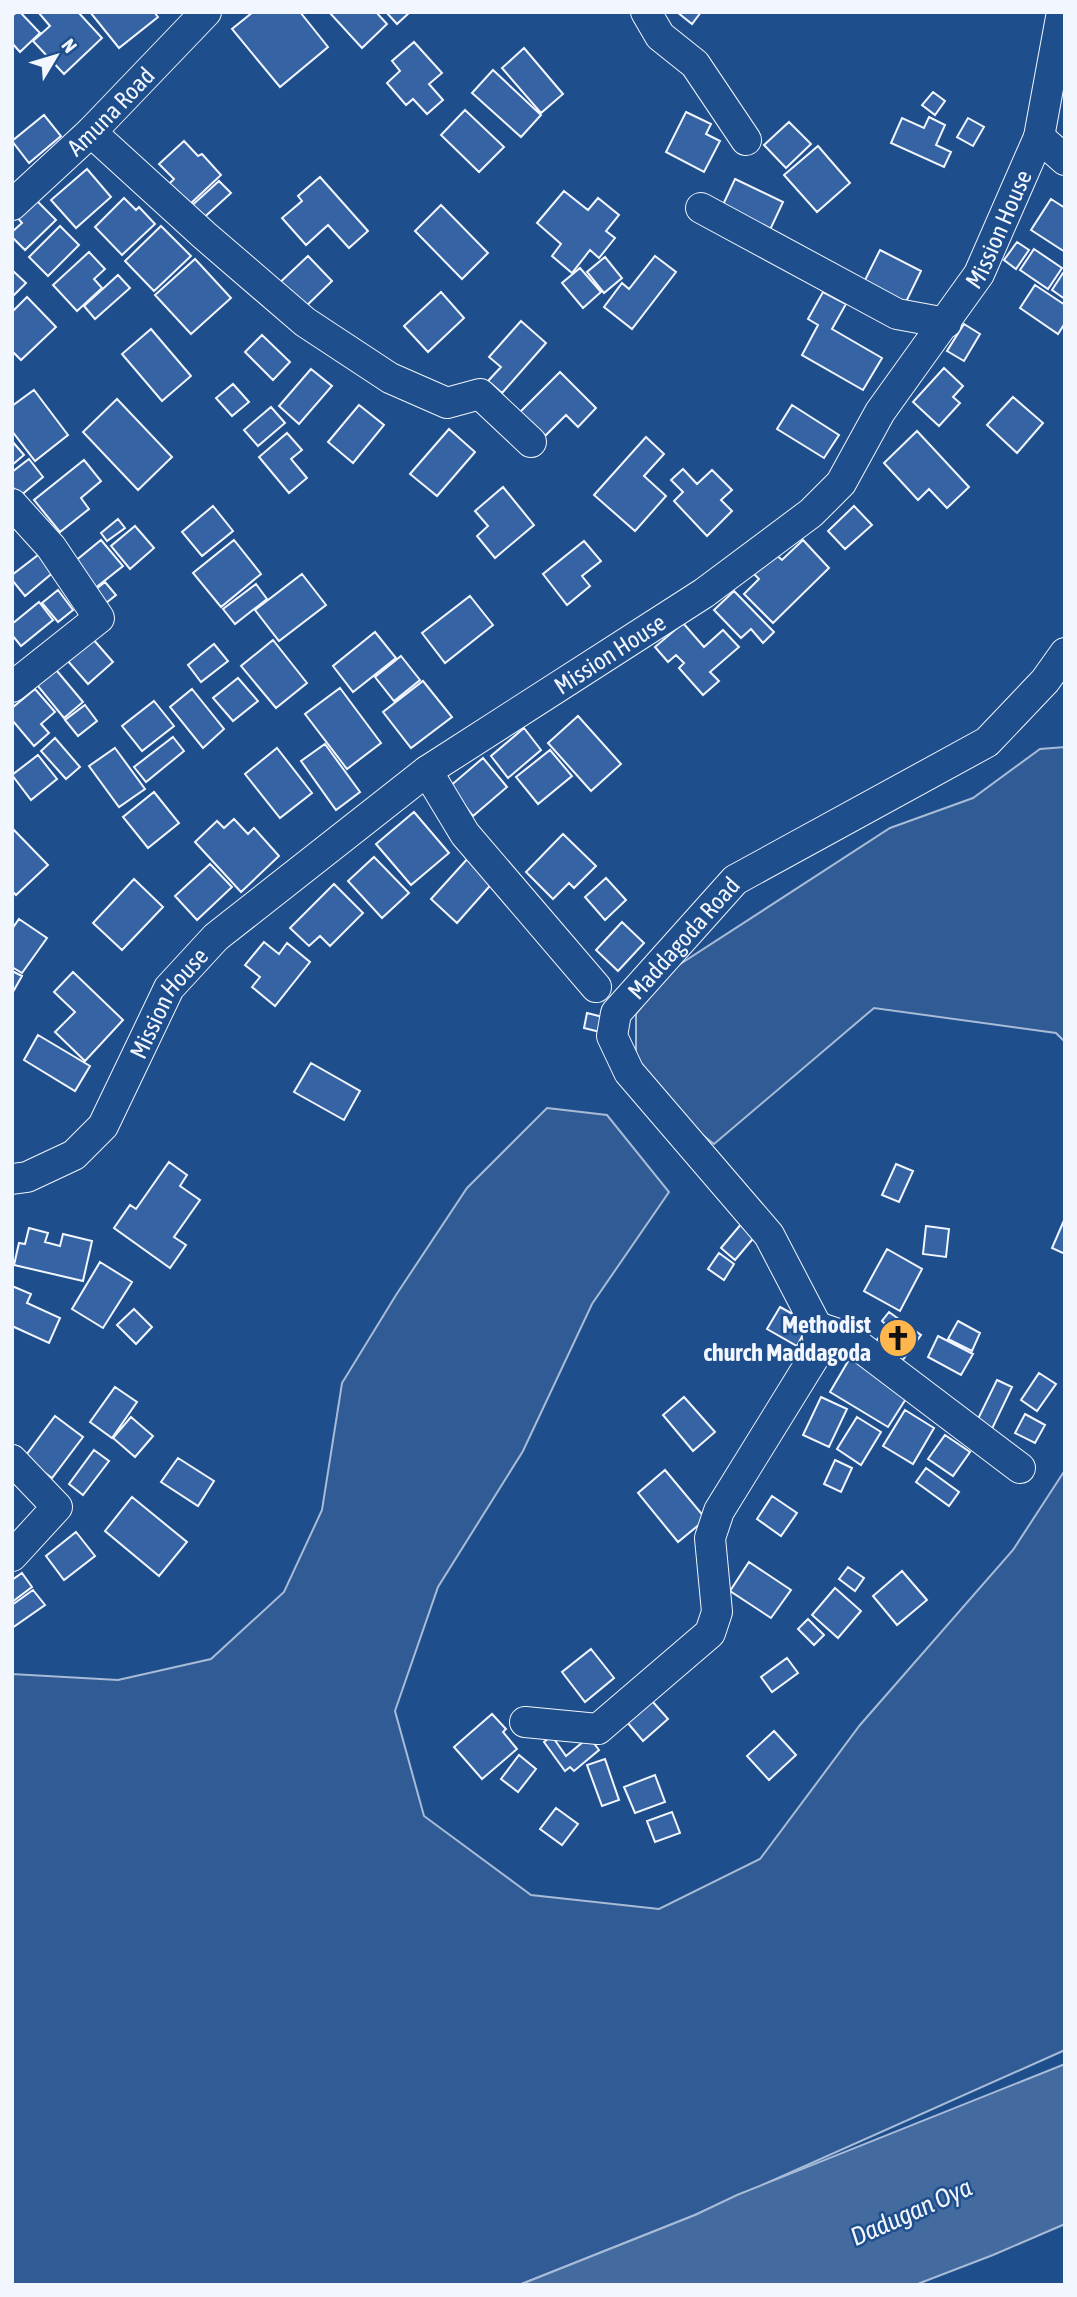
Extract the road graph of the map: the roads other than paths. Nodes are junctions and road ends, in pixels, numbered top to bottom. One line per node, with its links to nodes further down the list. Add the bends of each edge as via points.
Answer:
1 (206, 12): 4 (street, Amuna Road)
2 (646, 12): 6 (street, via 660,36 695,64)
3 (1062, 12): 5 (street, Mission House)
4 (91, 132): 8 (street, Amuna Road); 11 (street, via 305,322 390,378 447,404 480,394)
5 (1039, 137): 7 (street); 10 (street, Mission House, via 979,274)
6 (746, 140)
7 (1065, 160)
8 (12, 205)
9 (701, 208): 10 (street, via 897,314)
10 (946, 323): 15 (street, Mission House, via 880,412 841,483 811,513 704,593)
11 (531, 442)
12 (12, 504): 14 (street, via 51,547 99,618)
13 (1065, 653): 18 (street, Maddagoda Road, via 987,742 735,880 617,1013 612,1036 629,1072 769,1235)
14 (12, 687)
15 (427, 771): 16 (street, via 465,834); 17 (street, Mission House, via 216,937 169,988 103,1126 74,1156)
16 (596, 987)
17 (12, 1180)
18 (817, 1327): 20 (street, via 847,1337); 22 (street, via 819,1349 719,1511 710,1538 717,1612 710,1633 598,1729)
19 (12, 1461): 21 (street, via 57,1507)
20 (1020, 1468)
21 (12, 1556)
22 (525, 1722)

